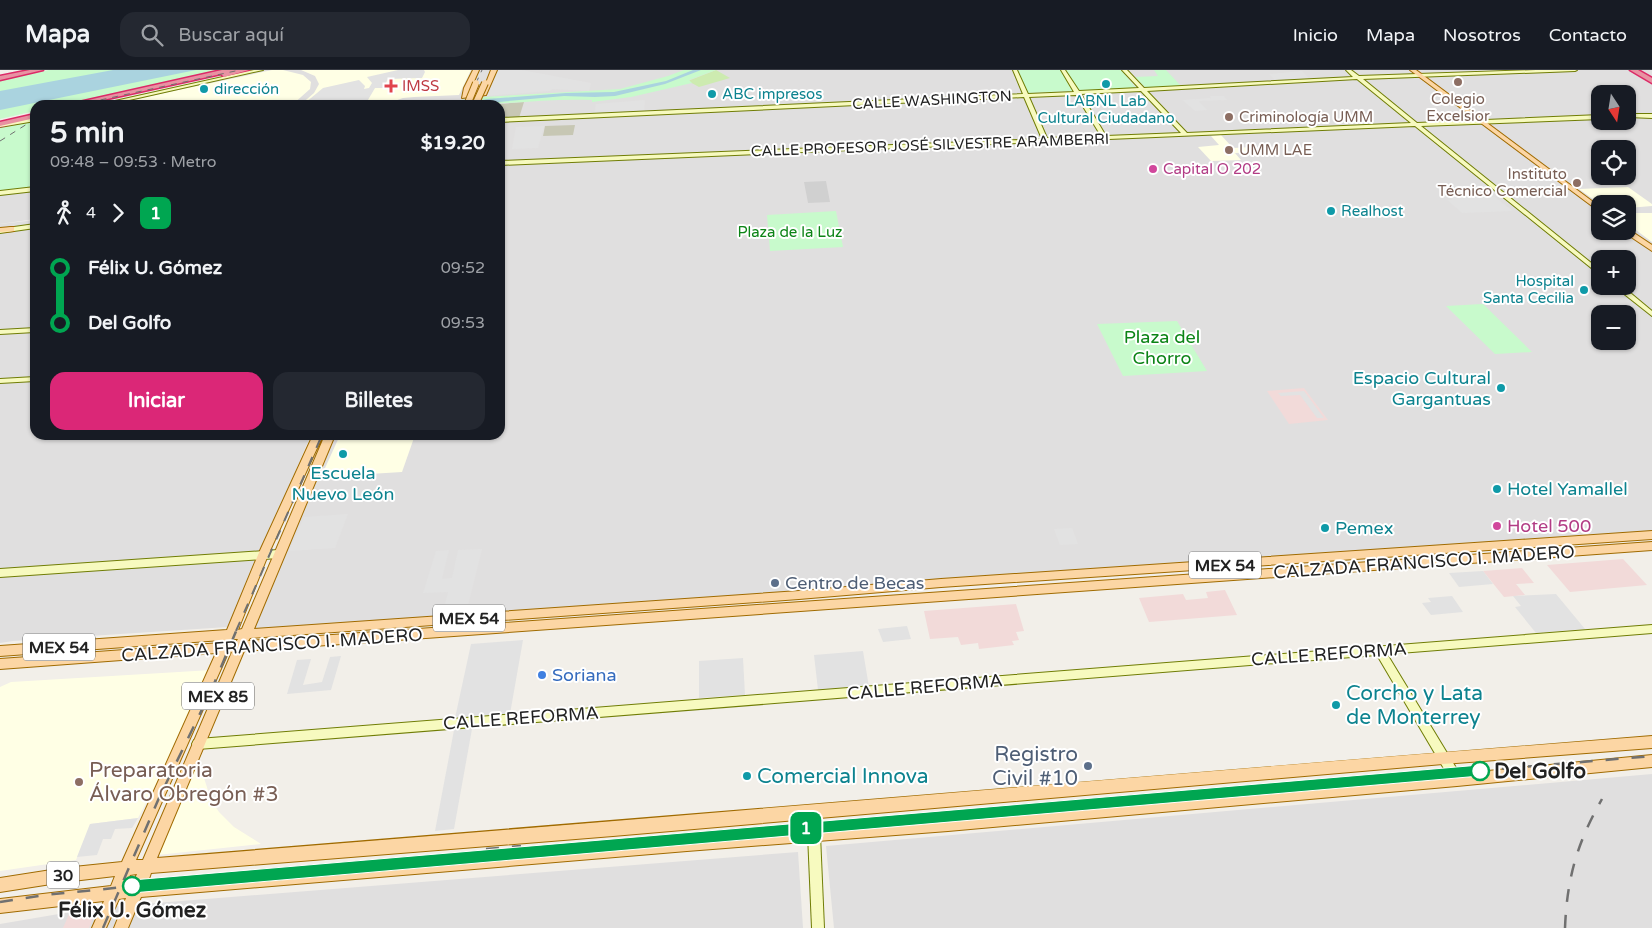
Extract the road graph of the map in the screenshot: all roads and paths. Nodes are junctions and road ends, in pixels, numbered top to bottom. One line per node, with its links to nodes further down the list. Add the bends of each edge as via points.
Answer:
1 (31, 70): 17 (highway)
2 (40, 70): 17 (highway)
3 (233, 70): 20 (highway); 24 (highway)
4 (246, 70): 20 (highway)
5 (261, 70): 26 (main road)
6 (476, 70): 8 (main road, via 464,97 484,94)
7 (481, 70): 27 (main road, bridge)
8 (492, 70): 28 (main road, bridge)
9 (1015, 70): 23 (main road)
10 (1063, 70): 22 (main road)
11 (1124, 70): 21 (main road)
12 (1348, 70): 18 (main road)
13 (1413, 70): 16 (main road)
14 (1575, 70): 16 (main road, CALLE WASHINGTON)
15 (1633, 70): 19 (highway)
16 (1420, 76): 18 (main road, CALLE WASHINGTON); 35 (main road)
17 (0, 77)
18 (1357, 78): 21 (main road, CALLE WASHINGTON); 37 (street)
19 (1652, 81)
20 (180, 84): 25 (highway)
21 (1142, 89): 22 (main road, CALLE WASHINGTON); 40 (main road)
22 (1077, 92): 23 (main road, CALLE WASHINGTON); 38 (main road)
23 (1026, 96): 34 (main road, CALLE WASHINGTON); 39 (main road)
24 (93, 100)
25 (108, 100)
26 (125, 100)
27 (469, 100)
28 (477, 100)
29 (1636, 116): 30 (main road)
30 (1652, 116)
31 (30, 117): 36 (highway)
32 (30, 117): 36 (highway)
33 (1591, 117): 35 (street, CALLE PROFESOR JOSÉ SILVESTRE ARAMBERRI)
34 (505, 120)
35 (1483, 122): 37 (main road, CALLE PROFESOR JOSÉ SILVESTRE ARAMBERRI); 48 (main road)
36 (0, 123)
37 (1418, 125): 40 (main road, CALLE PROFESOR JOSÉ SILVESTRE ARAMBERRI); 54 (street)
38 (1098, 127): 41 (main road); 42 (main road)
39 (1041, 128): 43 (main road); 44 (street)
40 (1185, 134): 41 (main road, CALLE PROFESOR JOSÉ SILVESTRE ARAMBERRI)
41 (1123, 137): 42 (main road, CALLE PROFESOR JOSÉ SILVESTRE ARAMBERRI)
42 (1105, 138): 44 (main road, CALLE PROFESOR JOSÉ SILVESTRE ARAMBERRI)
43 (1045, 140): 44 (main road, CALLE PROFESOR JOSÉ SILVESTRE ARAMBERRI); 45 (main road, CALLE PROFESOR JOSÉ SILVESTRE ARAMBERRI)
44 (1064, 140)
45 (505, 162)
46 (30, 189): 47 (main road)
47 (0, 193)
48 (1591, 203)
49 (30, 227): 50 (main road)
50 (11, 229): 51 (main road)
51 (0, 231)
52 (1636, 237): 53 (main road)
53 (1652, 249)
54 (1591, 266)
55 (1628, 295): 56 (main road)
56 (1652, 314)
57 (30, 330): 58 (main road)
58 (0, 332)
59 (30, 379): 60 (main road)
60 (0, 381)
61 (316, 440): 64 (main road)
62 (328, 440): 63 (main road)
63 (310, 482): 64 (main road); 67 (main road)
64 (296, 483): 68 (main road)
65 (1652, 535): 71 (main road, CALZADA FRANCISCO I. MADERO / MEX 54)
66 (1652, 546): 73 (main road, CALZADA FRANCISCO I. MADERO / MEX 54)
67 (278, 554): 68 (main road); 71 (main road)
68 (263, 555): 69 (main road); 72 (main road, MEX 85)
69 (0, 573)
70 (1652, 629): 75 (main road, CALLE REFORMA)
71 (244, 635): 72 (main road, CALZADA FRANCISCO I. MADERO / MEX 54); 73 (main road)
72 (230, 636): 74 (main road, MEX 85); 76 (main road, CALZADA FRANCISCO I. MADERO / MEX 54)
73 (239, 648): 74 (main road, CALZADA FRANCISCO I. MADERO / MEX 54); 79 (main road, MEX 85)
74 (224, 649): 77 (main road, CALZADA FRANCISCO I. MADERO / MEX 54); 86 (main road, MEX 85)
75 (1379, 650): 79 (main road, CALLE REFORMA); 80 (main road)
76 (0, 652)
77 (0, 664)
78 (1652, 742): 80 (main road, 30)
79 (198, 744): 85 (main road, MEX 85)
80 (1443, 758): 82 (main road); 83 (main road, 30)
81 (1652, 761): 82 (main road, 30)
82 (1458, 780): 84 (main road, 30)
83 (813, 811): 84 (main road); 85 (main road, 30)
84 (813, 834): 88 (main road, 30); 93 (main road)
85 (148, 866): 86 (main road, 30); 88 (main road, MEX 85)
86 (126, 868): 87 (main road, 30); 89 (main road, MEX 85)
87 (0, 885)
88 (137, 890): 89 (main road, 30); 92 (main road, MEX 85)
89 (115, 892): 90 (main road, 30); 91 (main road, MEX 85)
90 (0, 906)
91 (99, 928)
92 (121, 928)
93 (818, 928)

